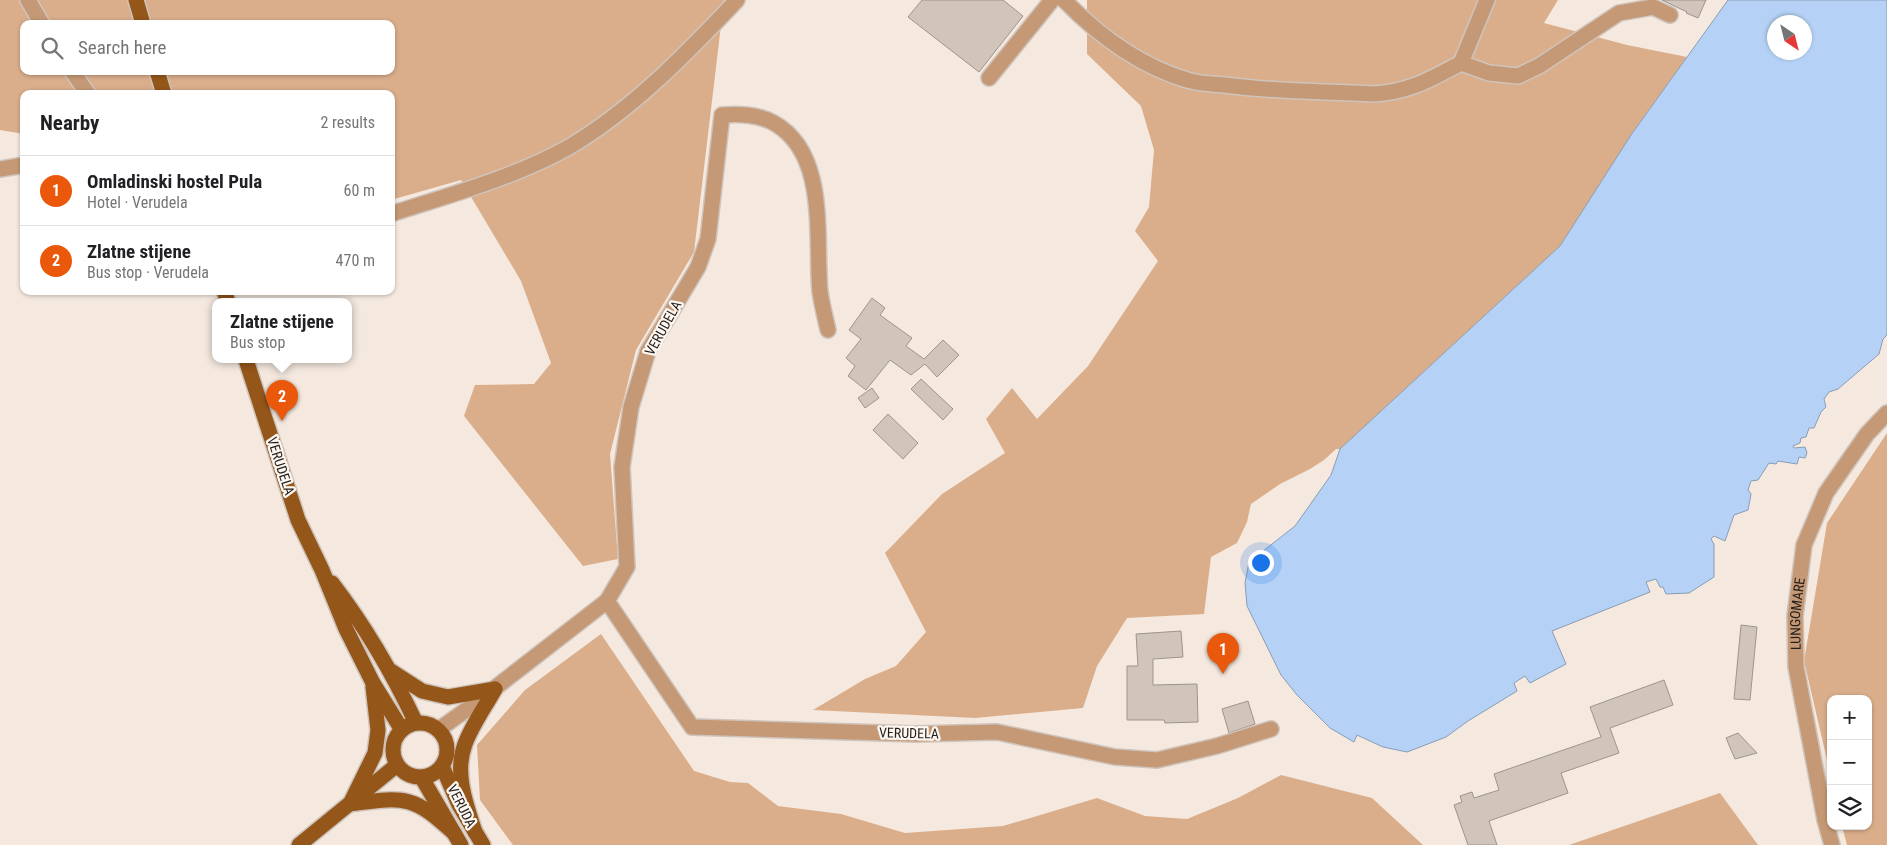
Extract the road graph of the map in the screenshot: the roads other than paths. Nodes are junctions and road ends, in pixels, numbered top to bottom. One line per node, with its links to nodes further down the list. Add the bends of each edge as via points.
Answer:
1 (28, 0): 8 (street)
2 (136, 0): 9 (main road)
3 (737, 0): 18 (street, via 651,86 612,118 568,147 478,186)
4 (1052, 0): 13 (street)
5 (1064, 0): 10 (street, via 1084,20 1123,49 1155,68 1189,81 1242,88 1394,93 1418,86)
6 (1487, 0): 10 (street)
7 (1670, 15): 10 (street, via 1652,7 1619,13 1539,66 1518,76 1489,73)
8 (40, 20)
9 (142, 20)
10 (1461, 64)
11 (75, 75): 14 (street)
12 (158, 75): 15 (main road)
13 (988, 78)
14 (85, 90)
15 (163, 90)
16 (20, 166): 17 (street)
17 (0, 169)
18 (395, 213)
19 (828, 330): 23 (street, VERUDELA, via 820,293 815,192 806,159 792,138 774,122 748,114 722,115 708,239 698,267 648,351 631,407 622,467 627,567)
20 (247, 363): 22 (main road, VERUDELA, via 298,520)
21 (1887, 413): 37 (street, LUNGOMARE, via 1867,434 1826,493 1804,546 1799,581 1795,616 1796,668)
22 (322, 570): 24 (main road, VERUDELA, via 357,616); 25 (main road, VERUDELA)
23 (606, 601): 26 (street, VERUDELA); 28 (street, VERUDELA, via 692,727 916,734 997,732 1115,757 1157,760)
24 (387, 668): 26 (main road, via 422,691 448,698); 27 (main road, VERUDELA)
25 (373, 683): 29 (main road, VERUDELA); 34 (main road, via 378,730 375,754)
26 (494, 689): 30 (street, VERUDELA); 36 (main road, via 462,754 460,778)
27 (416, 723): 29 (main road); 30 (main road)
28 (1271, 729)
29 (402, 730): 31 (main road, via 393,743)
30 (438, 730): 32 (main road, via 447,751)
31 (397, 765): 33 (main road, via 408,775); 34 (main road)
32 (442, 766): 33 (main road); 36 (main road, VERUDA)
33 (422, 778): 35 (main road, VERUDA)
34 (350, 804): 35 (main road, via 409,802 430,812); 38 (main road)
35 (458, 839)
36 (479, 839)
37 (1831, 841)
38 (299, 845)

